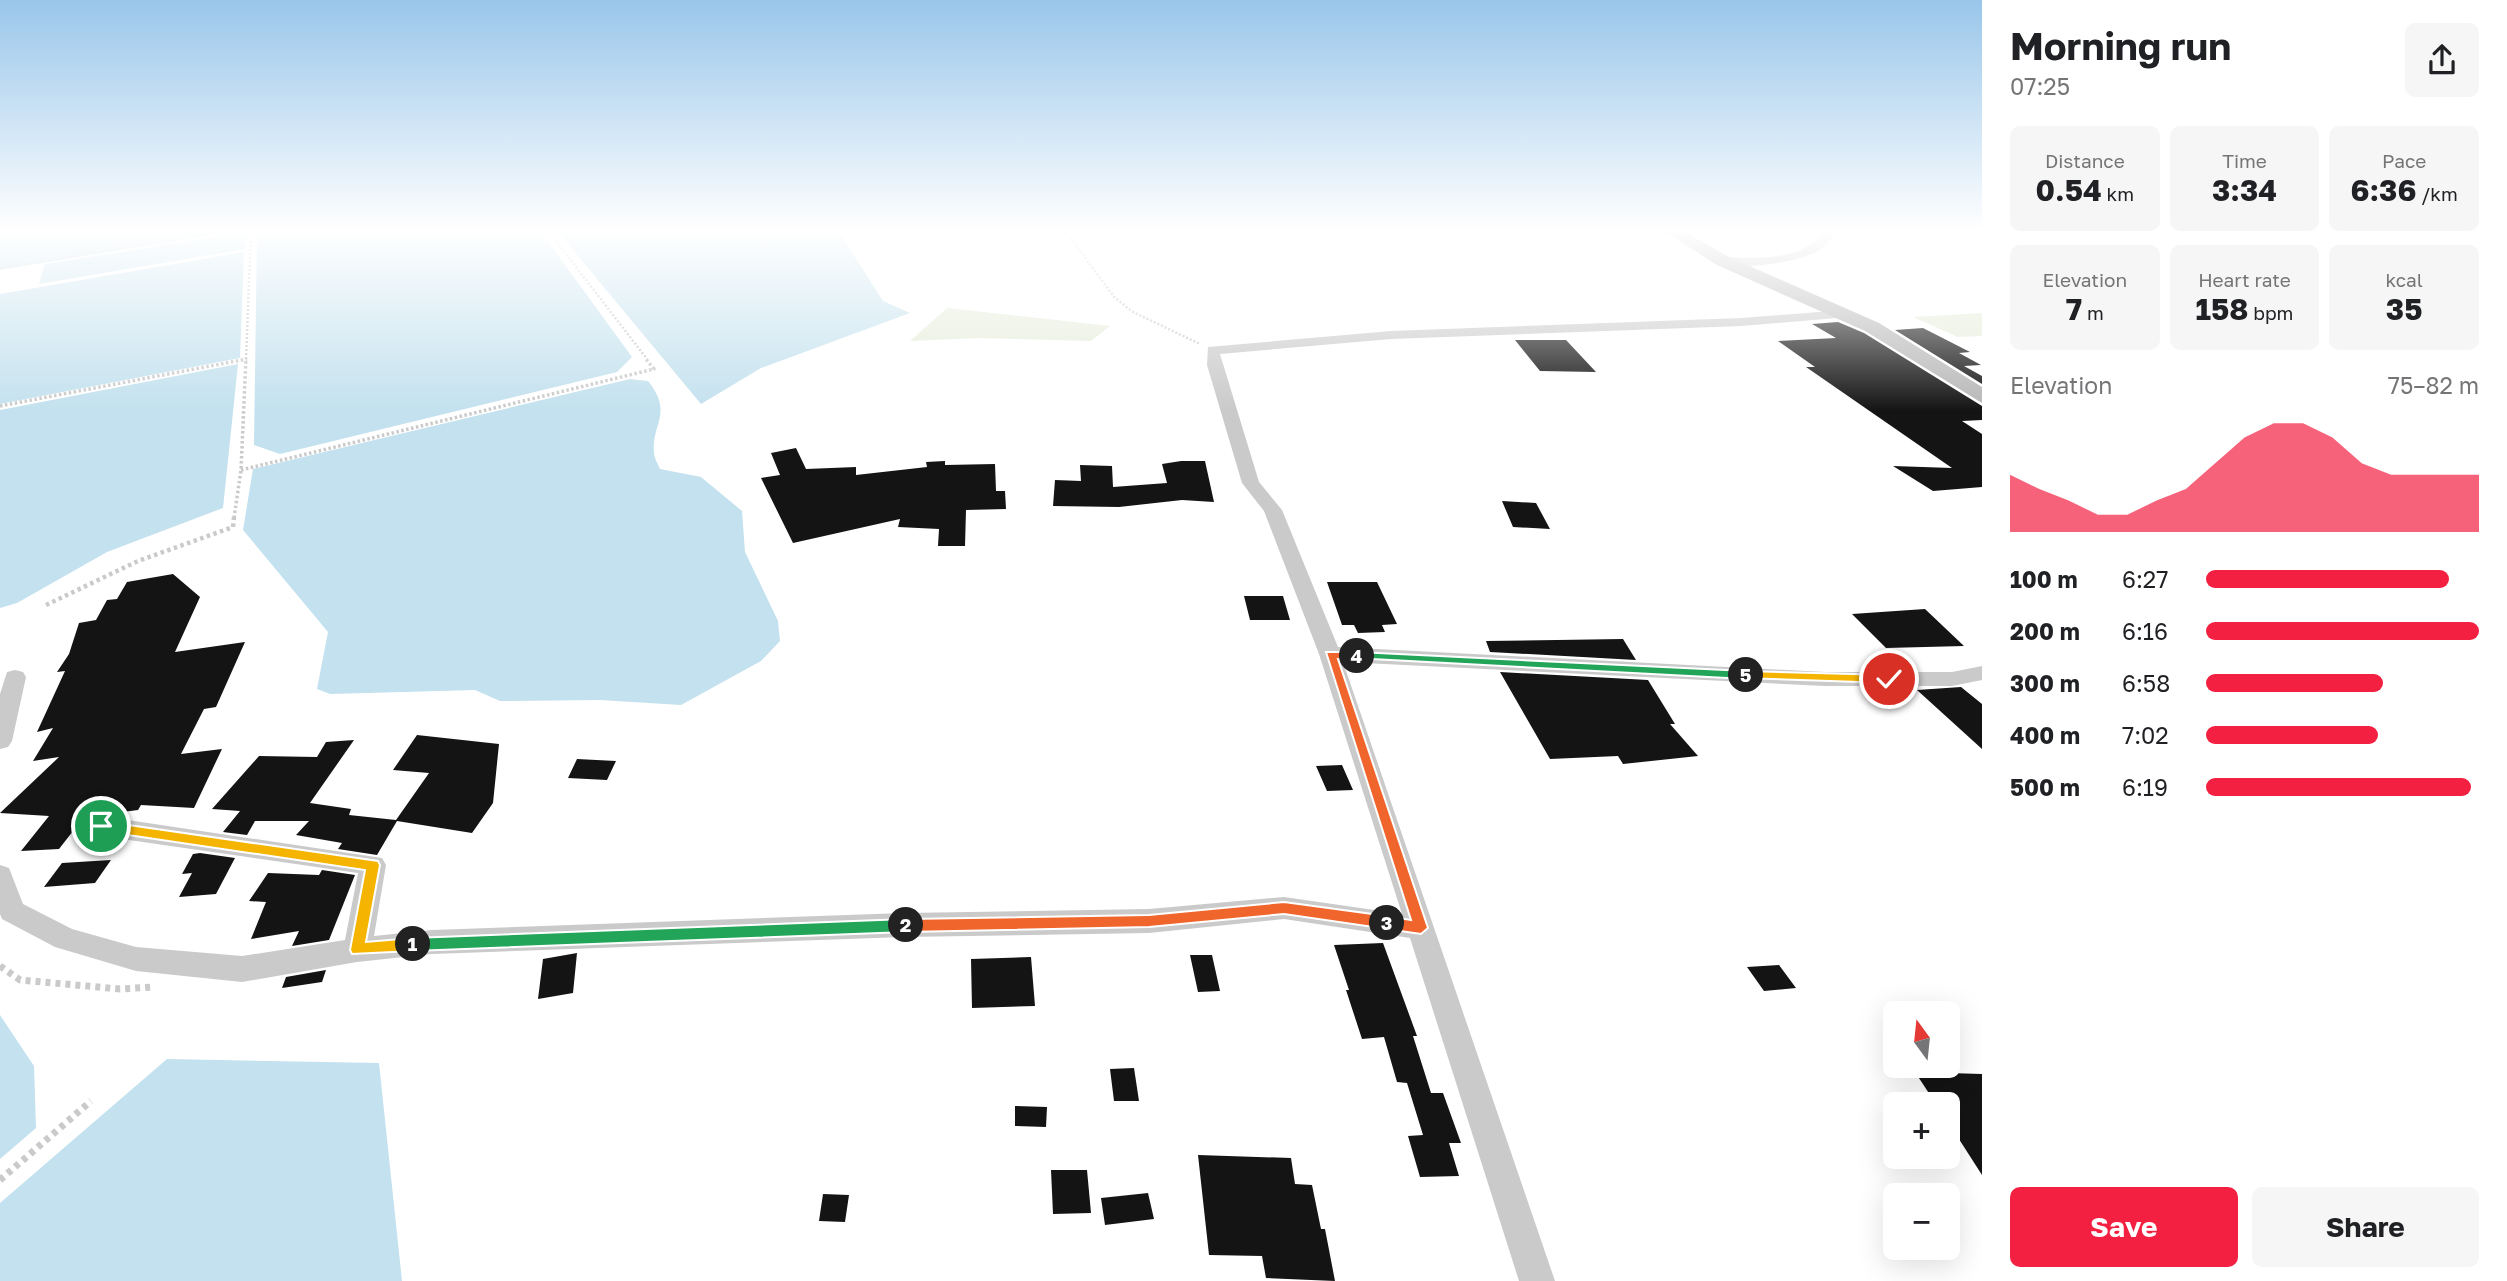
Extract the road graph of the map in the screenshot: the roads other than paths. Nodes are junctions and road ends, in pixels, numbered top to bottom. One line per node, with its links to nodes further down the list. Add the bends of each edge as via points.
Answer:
1 (1793, 292): 2 (main road)
2 (1844, 314): 3 (main road); 4 (street, via 1391,335 1213,350 1251,483 1273,510)
3 (1982, 397)
4 (1330, 654): 5 (street, via 1825,679 1952,679); 10 (street)
5 (1982, 673)
6 (15, 677): 7 (street)
7 (0, 741)
8 (101, 826): 11 (street, via 373,865)
9 (0, 876): 11 (street, via 12,911 65,939 136,959 242,968)
10 (1421, 928): 11 (street, via 1284,908 1149,921 904,925 445,942); 12 (street)
11 (357, 950)
12 (1537, 1281)

